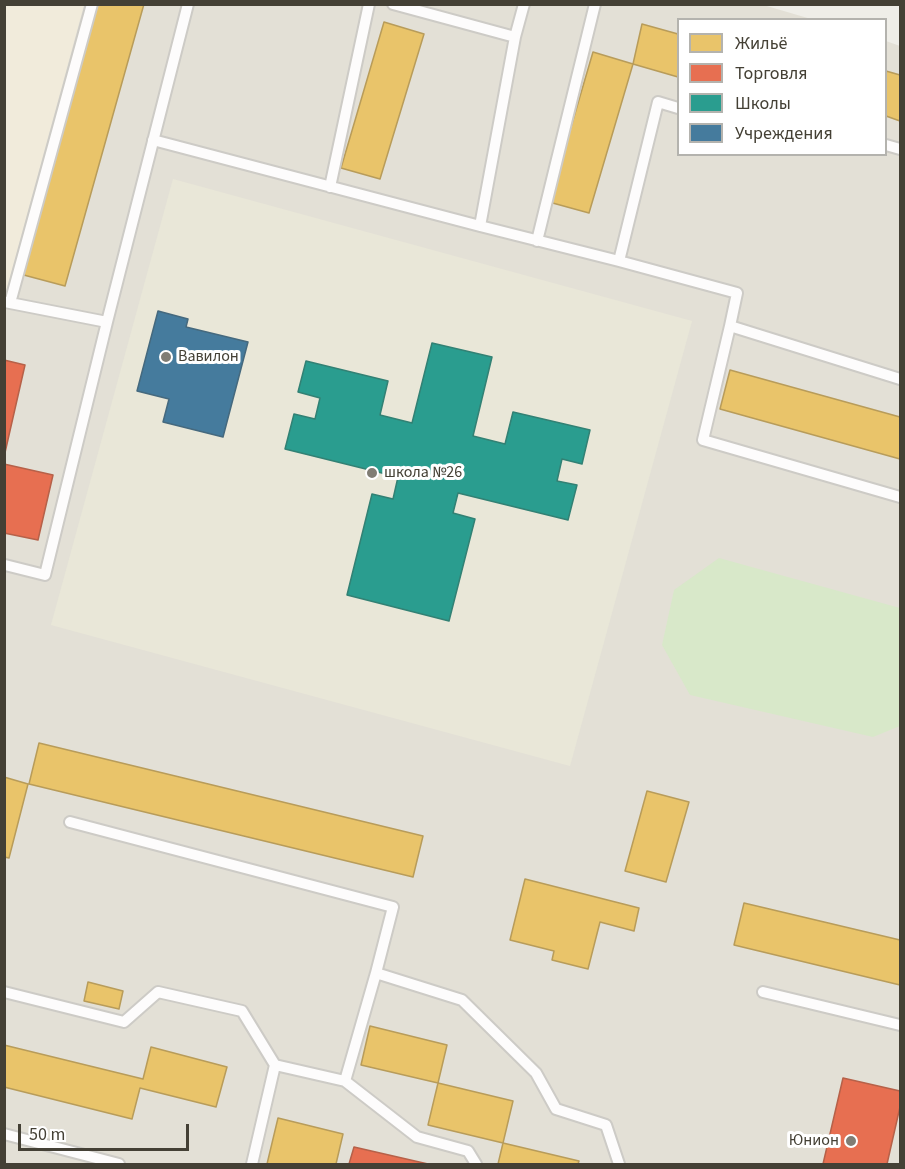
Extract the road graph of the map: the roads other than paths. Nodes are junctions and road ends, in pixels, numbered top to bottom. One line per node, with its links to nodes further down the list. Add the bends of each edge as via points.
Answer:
1 (92, 4): 14 (lane)
2 (188, 4): 9 (lane)
3 (369, 4): 10 (lane)
4 (393, 4): 7 (lane)
5 (524, 4): 7 (lane)
6 (595, 4): 12 (lane)
7 (515, 37): 11 (lane)
8 (677, 108): 13 (lane, via 658,102)
9 (153, 141): 10 (lane); 15 (lane)
10 (330, 187): 11 (lane)
11 (480, 226): 12 (lane)
12 (537, 241): 13 (lane)
13 (620, 261): 16 (lane, via 737,293)
14 (7, 302): 15 (lane)
15 (107, 321): 19 (lane, via 45,574)
16 (730, 326): 17 (lane); 18 (lane, via 703,440)
17 (900, 379)
18 (900, 497)
19 (5, 566)
20 (70, 822): 21 (lane, via 393,907)
21 (376, 973): 26 (lane); 31 (lane, via 462,1000 536,1073 556,1109 606,1125)
22 (4, 992): 25 (lane, via 124,1022 158,992 242,1011)
23 (763, 992): 24 (lane)
24 (900, 1025)
25 (275, 1065): 26 (lane); 29 (lane)
26 (345, 1081): 30 (lane, via 417,1137 468,1151)
27 (4, 1134): 28 (lane)
28 (118, 1164)
29 (252, 1164)
30 (476, 1164)
31 (619, 1164)

